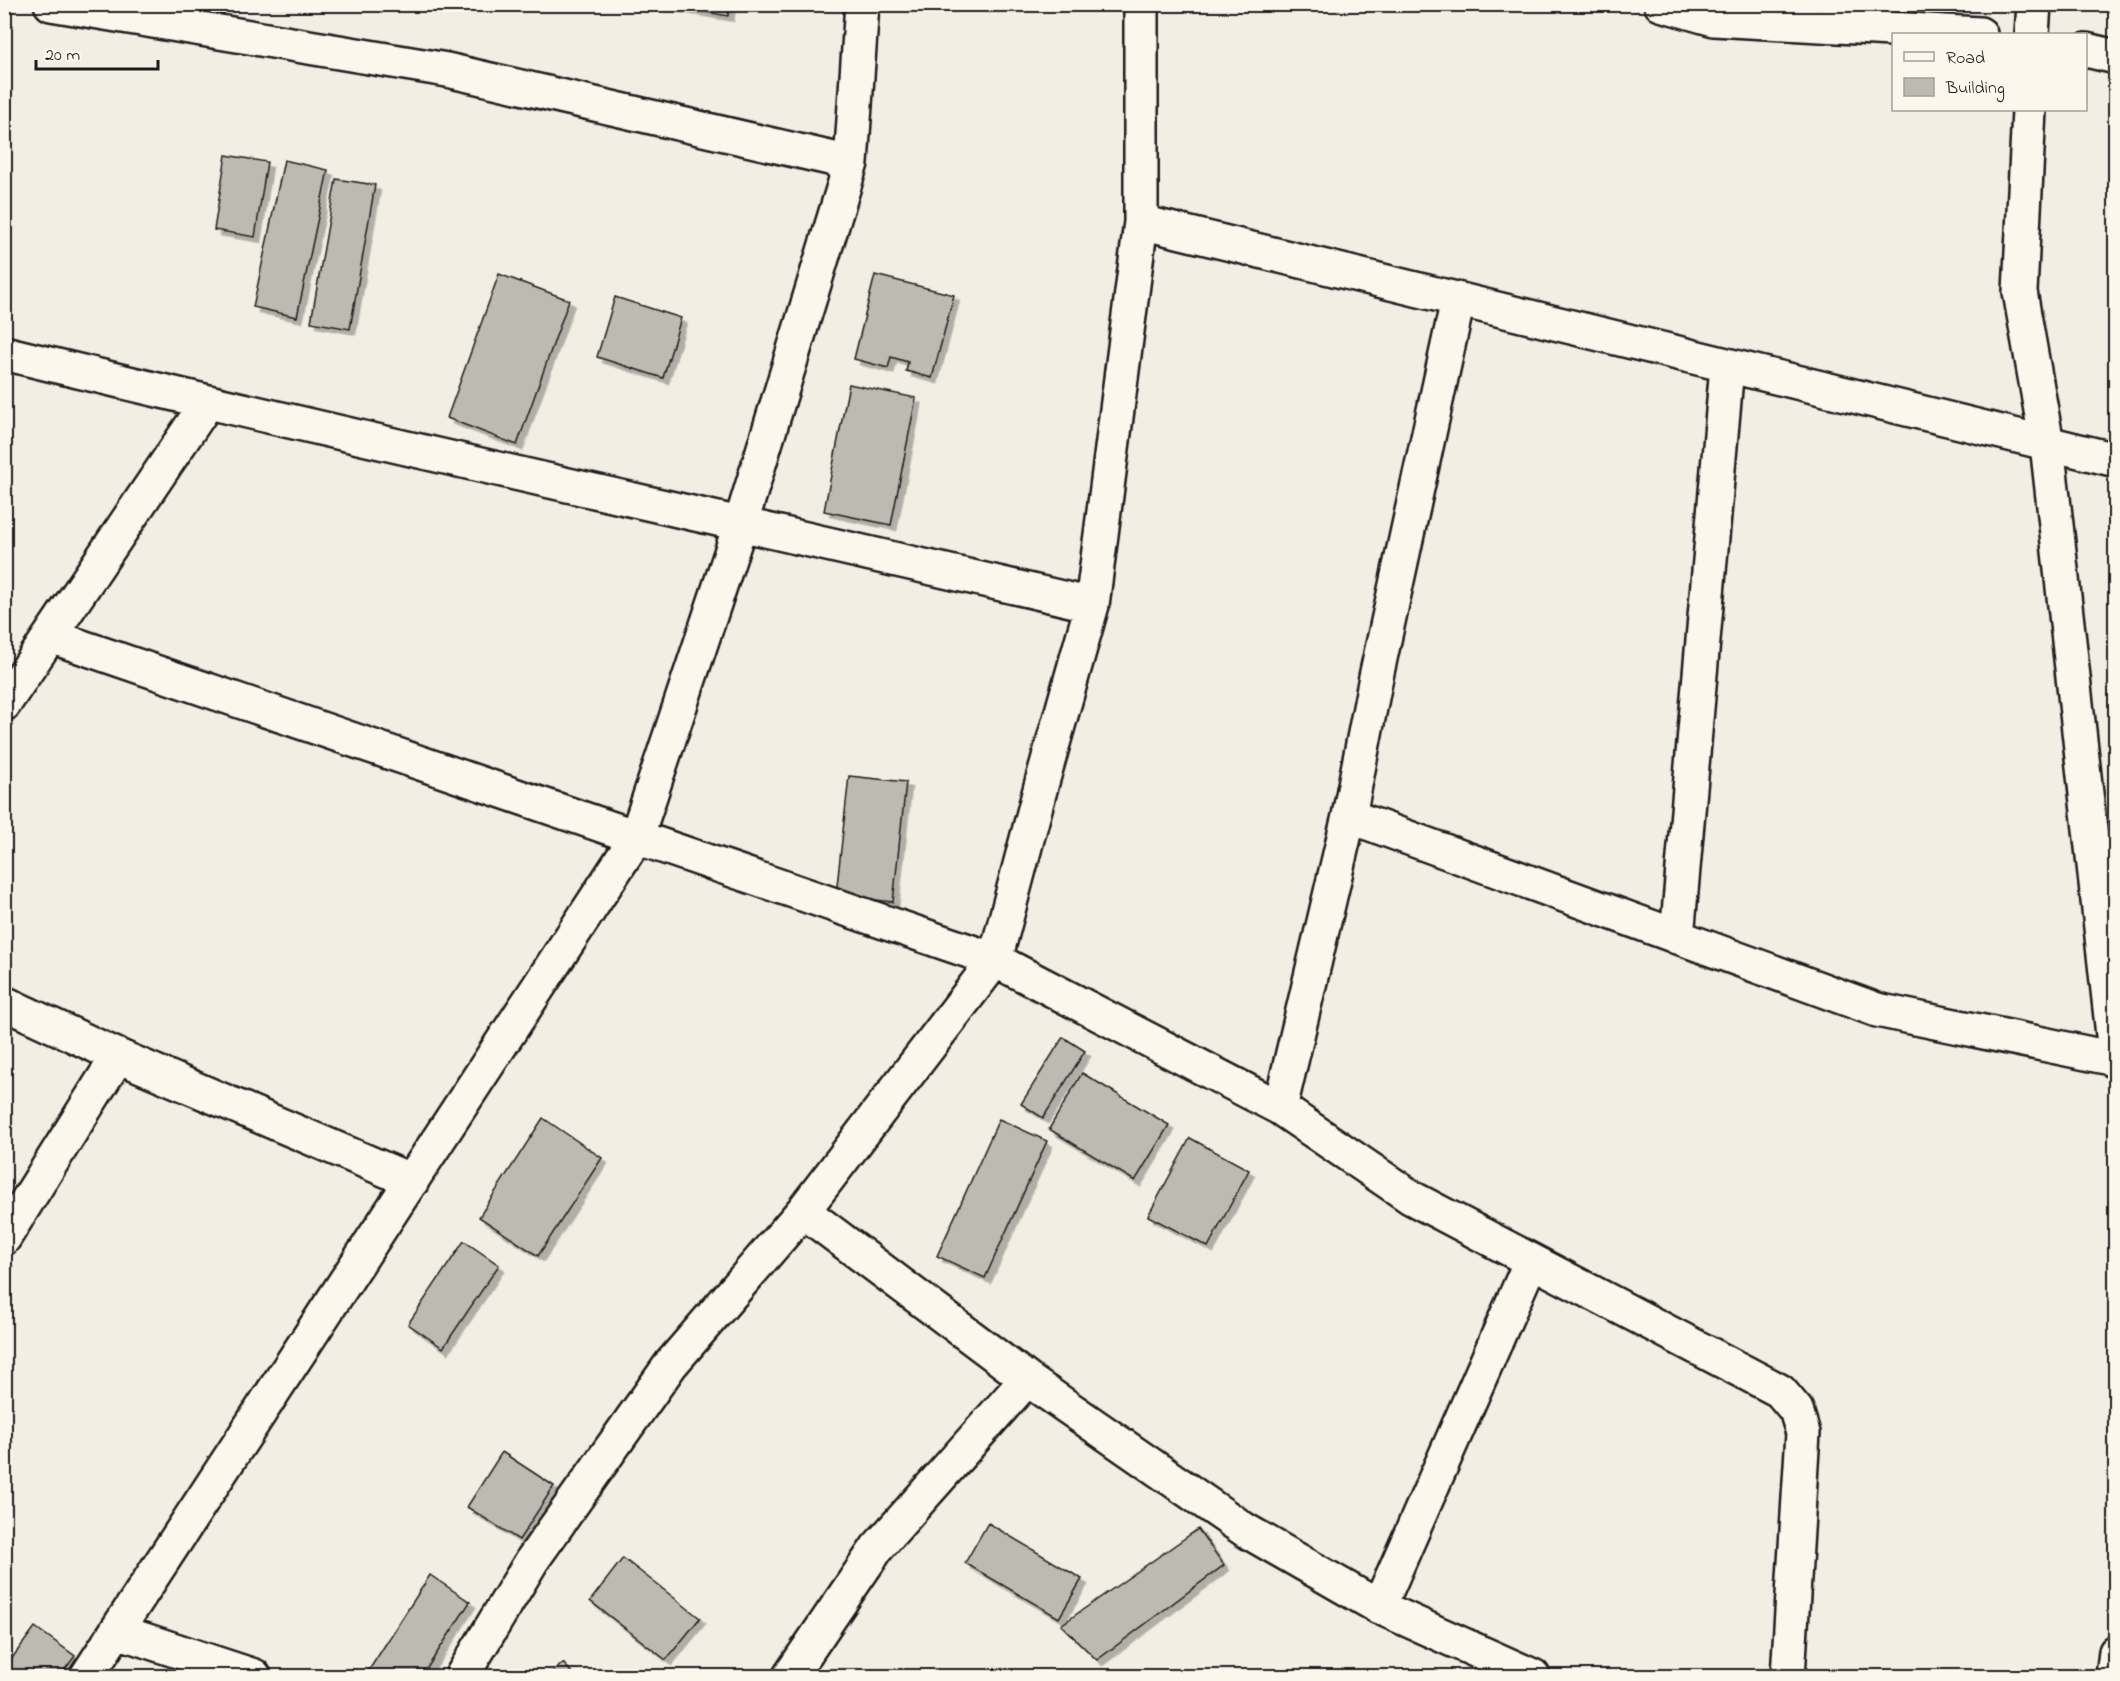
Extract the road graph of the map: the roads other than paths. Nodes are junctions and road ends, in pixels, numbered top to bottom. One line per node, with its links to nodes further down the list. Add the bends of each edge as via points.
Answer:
1 (51, 4): 11 (street, via 447,70)
2 (862, 4): 11 (street)
3 (1141, 4): 12 (street)
4 (1661, 4): 6 (street, via 1714,19)
5 (2034, 4): 7 (street)
6 (1962, 33)
7 (2032, 33)
8 (2087, 50): 9 (street)
9 (2115, 57)
10 (2029, 111): 17 (street, via 2020,292)
11 (851, 163): 19 (street)
12 (1141, 222): 13 (street); 20 (street)
13 (1458, 300): 15 (street); 23 (street)
14 (4, 353): 16 (street)
15 (1727, 366): 17 (street); 25 (street)
16 (207, 403): 19 (street); 21 (street)
17 (2047, 444): 18 (street); 29 (street)
18 (2115, 460)
19 (741, 523): 20 (street); 24 (street)
20 (1092, 605): 26 (street)
21 (50, 636): 22 (street); 24 (street)
22 (4, 704)
23 (1349, 816): 25 (street); 30 (street)
24 (636, 838): 26 (street); 31 (street)
25 (1677, 937): 29 (street, via 1877,1010)
26 (995, 960): 30 (street); 32 (street)
27 (4, 1003): 28 (street)
28 (118, 1056): 31 (street); 33 (street)
29 (2115, 1061)
30 (1280, 1108): 34 (street, via 1412,1198)
31 (412, 1181): 37 (street)
32 (803, 1211): 35 (street); 41 (street, via 671,1364 533,1558)
33 (4, 1238)
34 (1531, 1261): 36 (street); 44 (street, via 1780,1391 1796,1410 1803,1433)
35 (1027, 1379): 36 (street, via 1245,1530); 42 (street, via 877,1548)
36 (1379, 1607): 43 (street)
37 (117, 1631): 39 (street); 40 (street)
38 (2115, 1652): 45 (street)
39 (87, 1677)
40 (254, 1677)
41 (462, 1677)
42 (790, 1677)
43 (1533, 1677)
44 (1788, 1677)
45 (2113, 1677)

